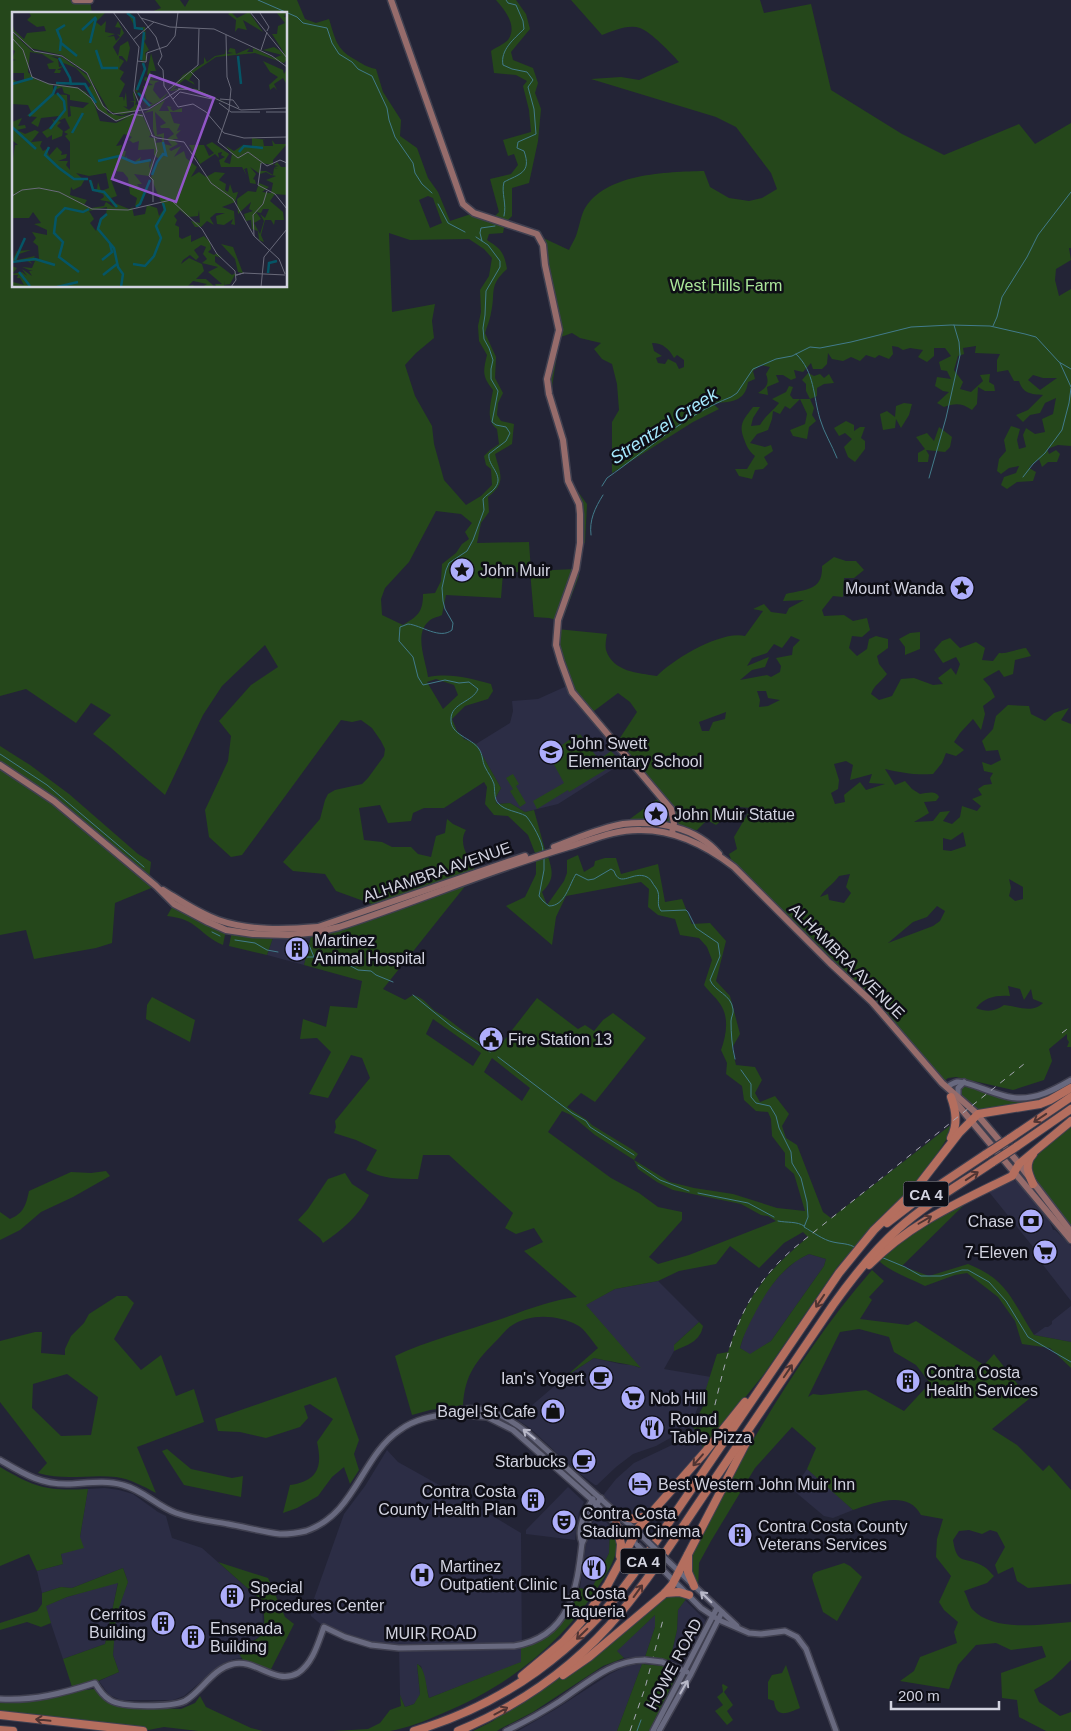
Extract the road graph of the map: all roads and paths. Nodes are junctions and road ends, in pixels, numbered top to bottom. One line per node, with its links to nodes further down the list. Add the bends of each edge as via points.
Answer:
1 (75, 0): 2 (main road)
2 (90, 0)
3 (391, 0): 5 (main road, via 463,204 474,213 537,234 542,242 559,330 547,379 549,394 563,440 568,481 580,514 576,569 558,620 556,645 572,692 671,809)
4 (0, 766): 5 (main road, ALHAMBRA AVENUE, via 54,801 156,886 217,920 248,928 288,930 318,927 623,824 646,824)
5 (672, 830): 8 (main road, ALHAMBRA AVENUE, via 698,836 712,846 872,1002)
6 (1071, 1080): 7 (street, via 1048,1093 1016,1098 998,1096)
7 (964, 1082): 8 (street, via 955,1082); 10 (street)
8 (947, 1088): 10 (main road, ALHAMBRA AVENUE)
9 (1071, 1088): 13 (highway, via 1040,1104)
10 (954, 1096): 13 (main road, ALHAMBRA AVENUE); 14 (main road, ALHAMBRA AVENUE); 17 (highway, via 956,1122)
11 (1071, 1097): 22 (highway, CA 4, one-way to 22, bridge, via 911,1205)
12 (1071, 1109): 24 (highway, CA 4, one-way to 12, bridge, via 917,1213)
13 (978, 1114): 14 (highway); 18 (main road, ALHAMBRA AVENUE)
14 (971, 1120): 17 (highway); 19 (main road, ALHAMBRA AVENUE)
15 (1071, 1121): 16 (highway)
16 (1038, 1146): 18 (highway); 20 (highway, via 1027,1167)
17 (944, 1152): 22 (highway, via 914,1191)
18 (1019, 1164): 19 (highway); 20 (main road, ALHAMBRA AVENUE)
19 (1014, 1172): 23 (main road, ALHAMBRA AVENUE); 24 (highway, one-way to 19, via 923,1221 1012,1176)
20 (1034, 1184): 21 (main road, ALHAMBRA AVENUE)
21 (1071, 1232)
22 (869, 1238): 25 (highway, CA 4, one-way to 25, via 848,1262)
23 (1071, 1240)
24 (880, 1250): 26 (highway, CA 4, one-way to 24, via 809,1340)
25 (764, 1383): 31 (highway, one-way to 31); 51 (highway, CA 4, one-way to 51, via 634,1575 608,1607 554,1659)
26 (768, 1401): 36 (highway); 49 (highway, CA 4, one-way to 26, via 592,1644 631,1600)
27 (457, 1412): 28 (street, via 424,1418 400,1429 383,1444 338,1510 314,1528 290,1534 177,1513 141,1491 120,1484 70,1484 34,1479); 29 (street, one-way to 27, via 514,1422 489,1410); 30 (street, via 487,1417 513,1430)
28 (0, 1460)
29 (599, 1496): 30 (street, MUIR ROAD); 32 (street)
30 (594, 1502): 33 (street); 50 (street, MUIR ROAD, via 585,1514 581,1528 576,1588 569,1607 551,1630 524,1644 399,1648 370,1645 324,1627 307,1665 297,1674 282,1676 245,1663 235,1663 224,1667 188,1699 176,1704 120,1704 104,1696 94,1683 58,1694)
31 (649, 1515): 32 (highway, via 634,1519); 34 (highway)
32 (621, 1516): 34 (street)
33 (616, 1524): 35 (street); 37 (highway, via 621,1544)
34 (636, 1531): 35 (highway); 38 (street, bridge)
35 (634, 1542): 37 (highway); 39 (street, bridge)
36 (688, 1553): 38 (highway); 40 (highway, via 688,1572)
37 (619, 1561): 51 (highway, via 587,1615 564,1641)
38 (679, 1571): 39 (highway); 40 (street)
39 (674, 1581): 41 (highway); 42 (street)
40 (694, 1586): 43 (street, one-way to 40)
41 (666, 1593): 42 (highway); 49 (highway, via 583,1661)
42 (689, 1595): 44 (street)
43 (719, 1610): 44 (street, HOWE ROAD); 45 (street, HOWE ROAD); 46 (street)
44 (713, 1617): 45 (street); 47 (street, HOWE ROAD)
45 (718, 1620): 46 (street); 48 (street, HOWE ROAD)
46 (742, 1630): 61 (street, via 757,1634 785,1631 801,1641)
47 (685, 1671): 48 (street); 58 (street, bridge, via 662,1662 621,1663); 59 (street, HOWE ROAD)
48 (692, 1674): 60 (street, HOWE ROAD, one-way to 48)
49 (541, 1686): 57 (highway, CA 4, one-way to 49, via 506,1708)
50 (0, 1699)
51 (484, 1704): 56 (highway, CA 4)
52 (0, 1715): 55 (highway, one-way to 52)
53 (0, 1730): 54 (highway)
54 (13, 1731)
55 (143, 1731)
56 (414, 1731)
57 (458, 1731)
58 (506, 1731)
59 (653, 1731)
60 (659, 1731)
61 (836, 1731)

